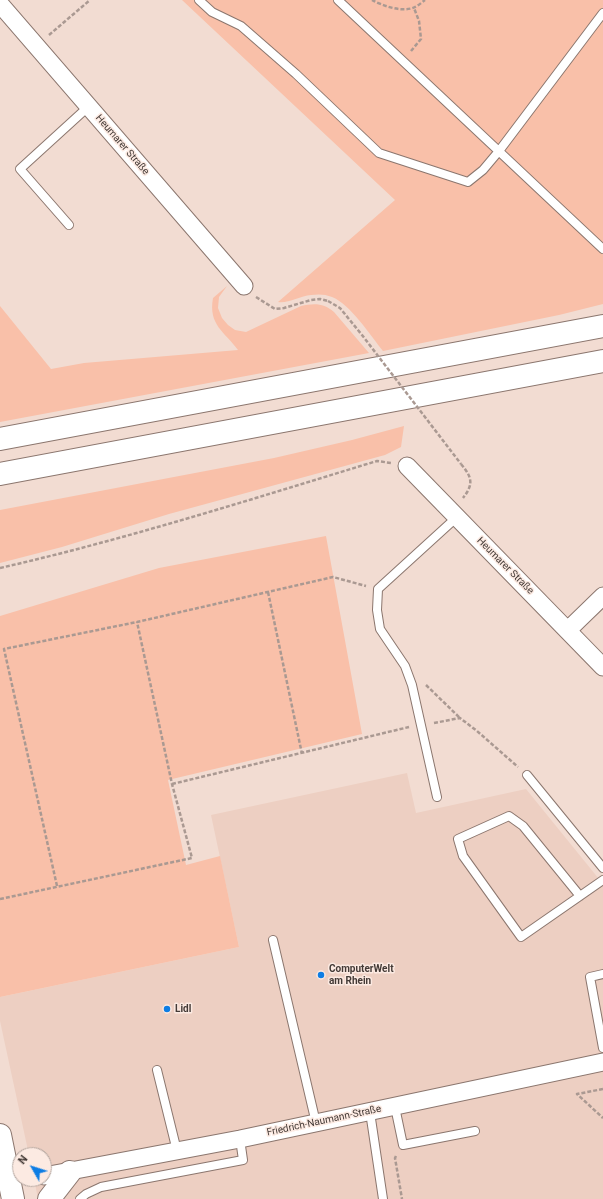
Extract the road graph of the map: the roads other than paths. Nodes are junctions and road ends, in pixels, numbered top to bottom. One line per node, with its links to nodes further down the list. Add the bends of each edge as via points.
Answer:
1 (199, 0): 6 (lane, via 212,12 242,26 379,153 468,182 483,170)
2 (338, 0): 6 (lane)
3 (0, 4): 5 (street, Heumarer Straße)
4 (603, 13): 6 (lane)
5 (88, 107): 7 (lane, via 20,169); 9 (street, Heumarer Straße)
6 (499, 151): 8 (lane)
7 (69, 225)
8 (603, 249)
9 (244, 286)
10 (603, 326): 12 (main road)
11 (603, 361): 14 (main road)
12 (0, 439)
13 (407, 466): 15 (street, Heumarer Straße)
14 (0, 474)
15 (454, 515): 17 (street, Heumarer Straße); 20 (lane, via 378,589 377,610 380,629 405,666 412,685)
16 (603, 596): 17 (street)
17 (568, 630): 18 (street, Heumarer Straße)
18 (603, 667)
19 (527, 775): 21 (lane)
20 (437, 797)
21 (603, 868)
22 (603, 880): 23 (lane)
23 (580, 896): 23 (lane, via 521,937 463,856 458,839 509,816 523,826)
24 (273, 940): 31 (lane)
25 (603, 974): 26 (lane, via 590,977)
26 (603, 1048)
27 (603, 1062): 29 (street, Friedrich-Naumann-Straße)
28 (157, 1070): 35 (lane)
29 (395, 1107): 30 (street, Friedrich-Naumann-Straße); 32 (lane, via 404,1145)
30 (370, 1112): 31 (street, Friedrich-Naumann-Straße); 41 (lane)
31 (316, 1123): 34 (street, Friedrich-Naumann-Straße)
32 (475, 1132)
33 (0, 1135): 38 (main road)
34 (240, 1139): 35 (street, Friedrich-Naumann-Straße); 40 (lane, via 243,1160 101,1187)
35 (177, 1151): 36 (street, Friedrich-Naumann-Straße)
36 (70, 1172): 37 (street, Friedrich-Naumann-Straße); 39 (main road)
37 (52, 1175)
38 (12, 1179)
39 (49, 1199)
40 (80, 1199)
41 (383, 1199)

